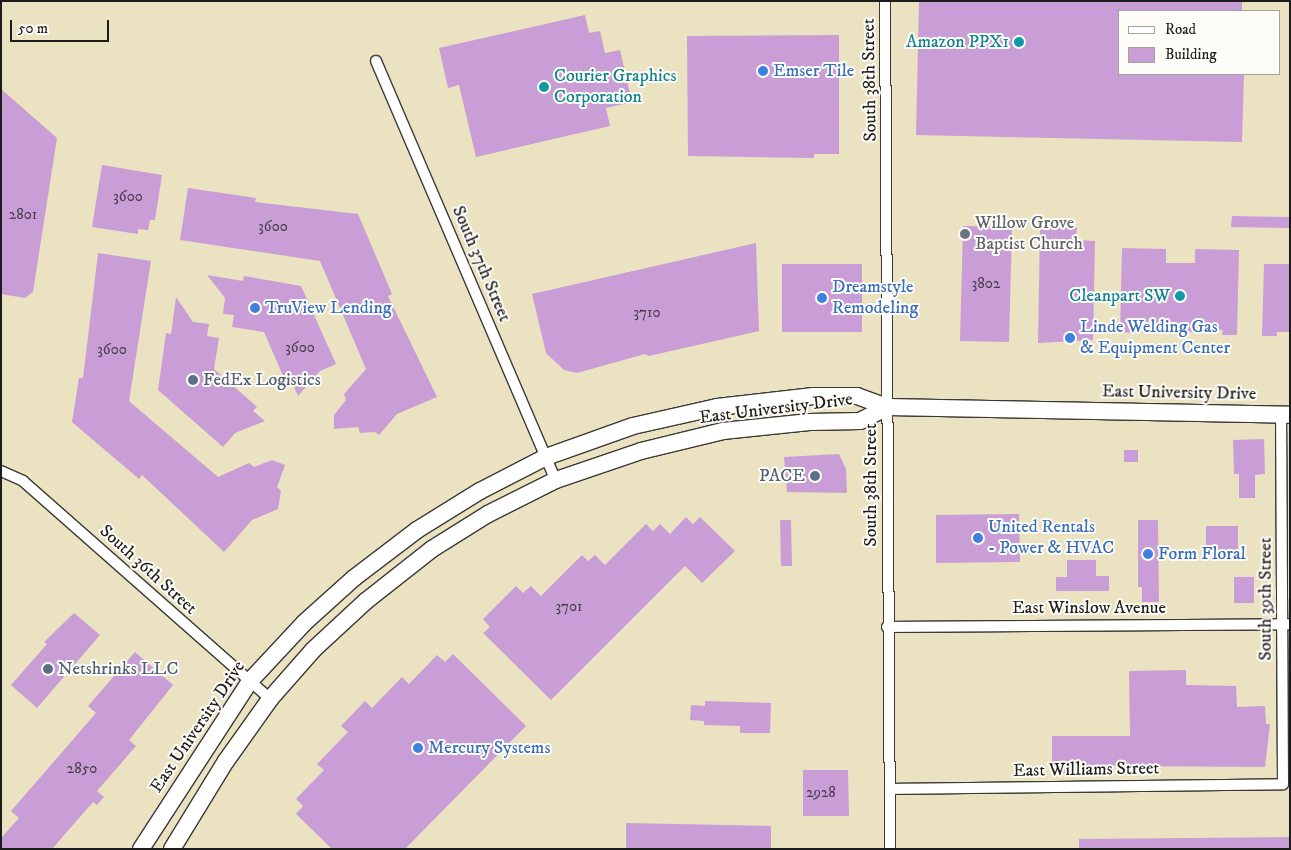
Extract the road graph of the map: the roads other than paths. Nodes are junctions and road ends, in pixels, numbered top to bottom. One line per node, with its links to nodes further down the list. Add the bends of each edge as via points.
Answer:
1 (885, 1): 3 (street, South 38th Street)
2 (376, 61): 5 (street, South 37th Street)
3 (887, 407): 4 (main road, East University Drive); 5 (main road, East University Drive, via 857,396 813,396 717,407 633,426); 7 (main road, East University Drive, via 860,421 810,422 723,431 641,451); 9 (street, South 38th Street)
4 (1285, 415): 8 (street, South 39th Street)
5 (546, 457): 7 (street, South 37th Street); 10 (main road, East University Drive, via 480,491 417,530 362,572 304,623)
6 (1, 472): 10 (street, South 36th Street, via 23,481)
7 (556, 480): 11 (main road, East University Drive, via 488,514 432,549 326,638)
8 (1286, 624): 9 (street, East Winslow Avenue); 12 (street, South 39th Street)
9 (888, 627): 13 (street, South 38th Street)
10 (250, 681): 11 (street, South 36th Street); 14 (main road, East University Drive)
11 (270, 699): 15 (main road, East University Drive, via 226,761)
12 (1283, 784): 13 (street, East Williams Street)
13 (890, 789): 16 (street, South 38th Street)
14 (141, 849)
15 (172, 849)
16 (890, 849)

